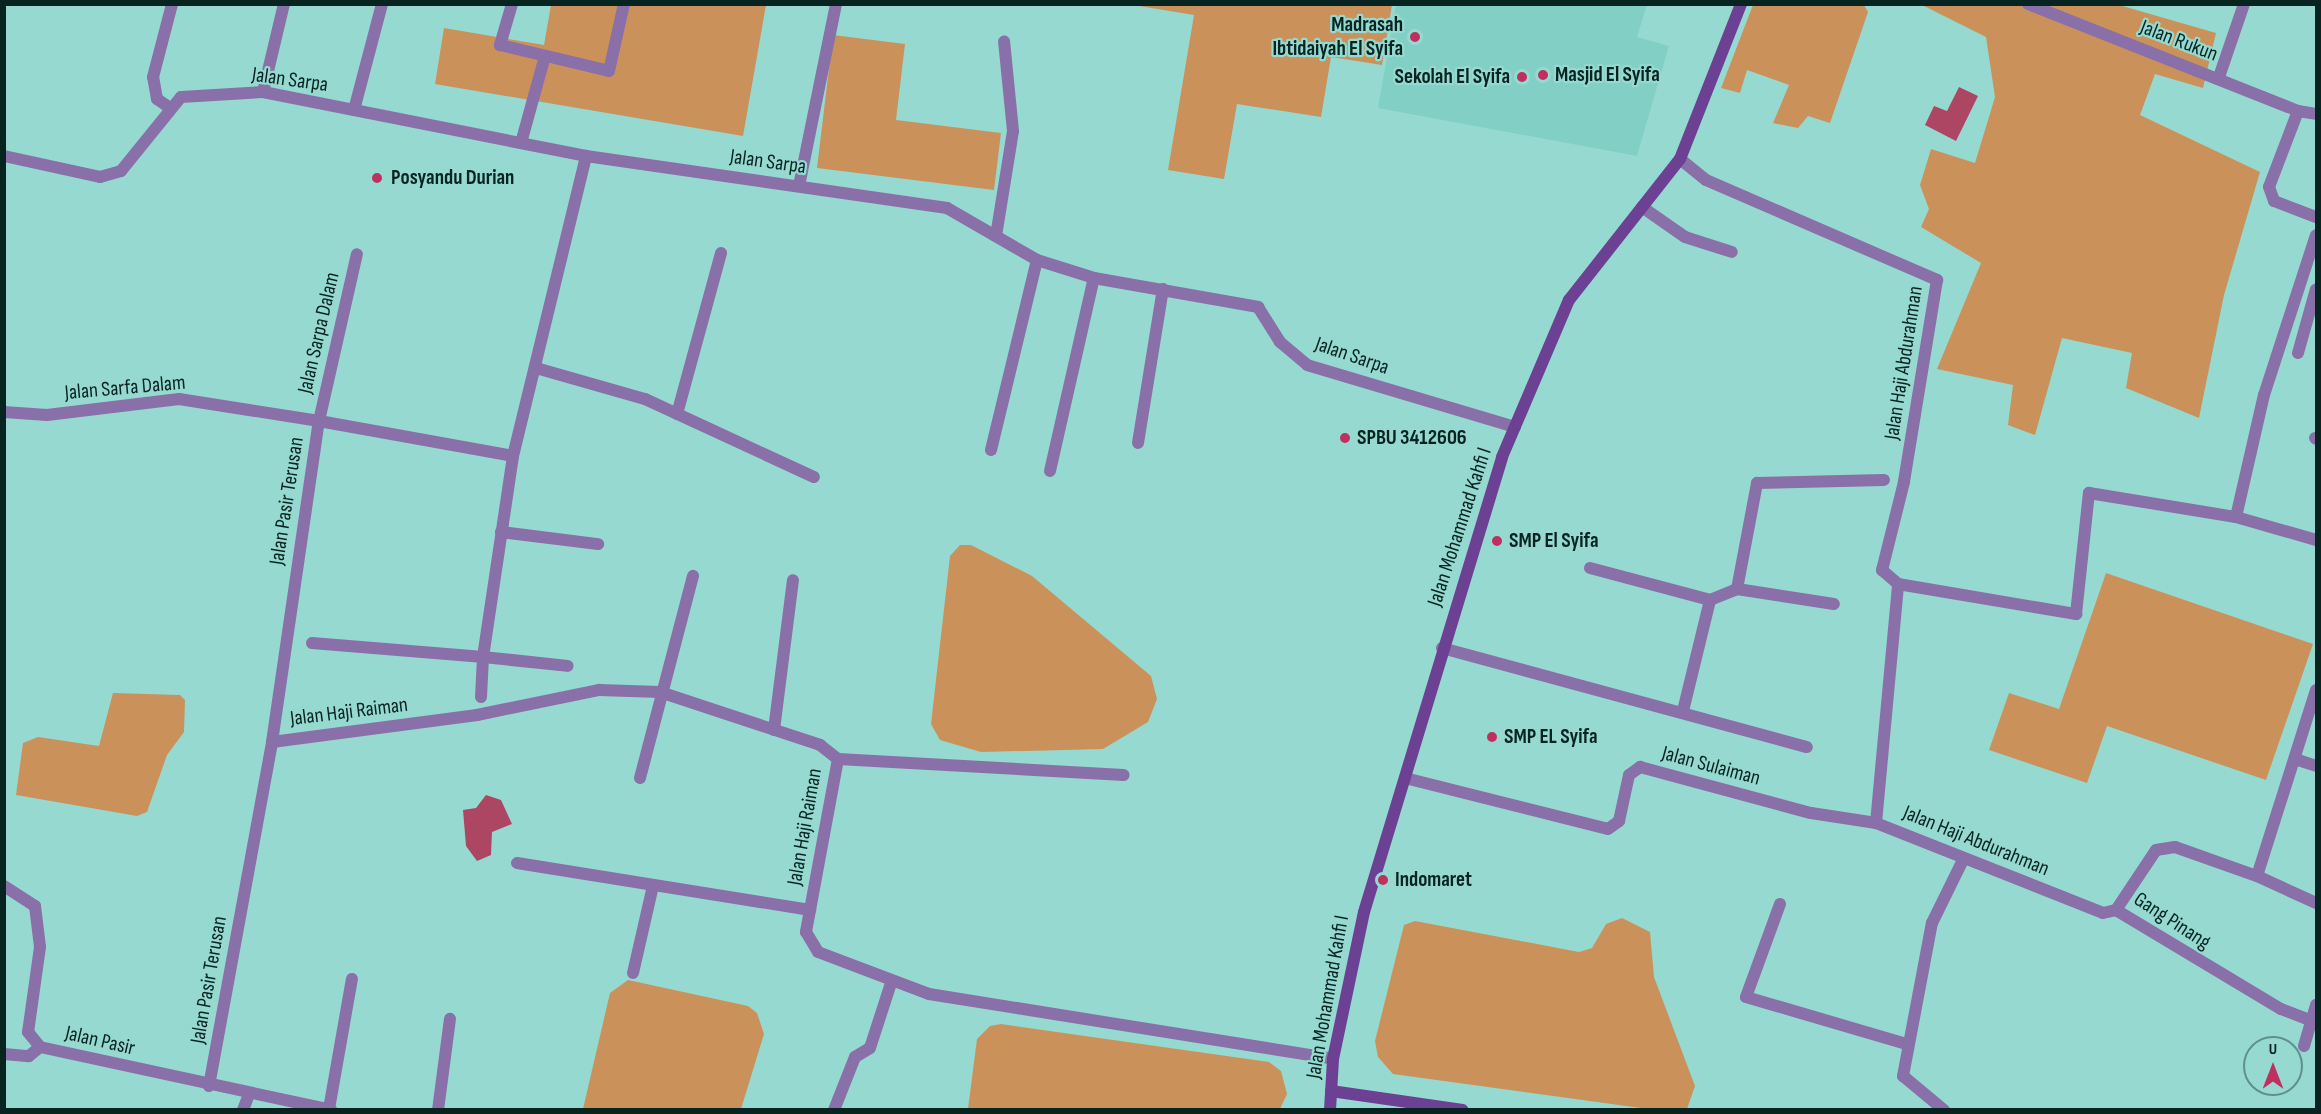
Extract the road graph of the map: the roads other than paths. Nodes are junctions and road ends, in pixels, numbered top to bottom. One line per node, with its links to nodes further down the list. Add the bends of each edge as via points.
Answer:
1 (171, 4): 14 (street, via 153,77 157,99)
2 (284, 4): 13 (street)
3 (382, 4): 15 (street)
4 (512, 4): 11 (street, via 500,45)
5 (624, 4): 11 (street, via 609,71)
6 (836, 4): 22 (street)
7 (1741, 4): 21 (main road, Jalan Mohammad Kahfi I)
8 (2028, 4): 12 (street, Jalan Rukun)
9 (2244, 4): 12 (street)
10 (1004, 41): 26 (street, via 1013,131 1005,209)
11 (546, 56): 18 (street)
12 (2219, 77): 16 (street, Jalan Rukun)
13 (263, 92): 14 (street, Jalan Sarpa, via 181,97); 15 (street, Jalan Sarpa)
14 (170, 108): 19 (street, Jalan Sarpa, via 121,171 100,177)
15 (354, 110): 18 (street, Jalan Sarpa)
16 (2298, 111): 17 (street, Jalan Rukun); 24 (street, via 2269,187 2274,201)
17 (2316, 114)
18 (521, 143): 20 (street, Jalan Sarpa)
19 (4, 156)
20 (586, 156): 22 (street, Jalan Sarpa); 35 (street)
21 (1680, 159): 23 (main road, Jalan Mohammad Kahfi I); 53 (street, Jalan Haji Abdurahman, via 1706,180 1937,280 1904,482 1882,570)
22 (799, 186): 26 (street, Jalan Sarpa, via 947,208)
23 (1642, 207): 27 (street, via 1685,237); 39 (main road, Jalan Mohammad Kahfi I, via 1569,300)
24 (2316, 217)
25 (2316, 235): 46 (street, via 2264,395)
26 (996, 236): 30 (street, Jalan Sarpa)
27 (1732, 252)
28 (721, 253): 37 (street)
29 (357, 254): 38 (street, Jalan Sarpa Dalam)
30 (1037, 260): 31 (street, Jalan Sarpa); 41 (street)
31 (1095, 278): 32 (street, Jalan Sarpa); 43 (street)
32 (1163, 289): 39 (street, Jalan Sarpa, via 1257,307 1280,342 1307,365); 40 (street)
33 (2316, 289): 34 (street)
34 (2298, 353)
35 (536, 368): 37 (street); 42 (street)
36 (4, 412): 38 (street, Jalan Sarfa Dalam, via 47,415 179,399)
37 (677, 414): 44 (street)
38 (319, 421): 42 (street, Jalan Pasir Terusan); 66 (street, Jalan Pasir Terusan)
39 (1515, 427): 58 (main road, Jalan Mohammad Kahfi I)
40 (1138, 443)
41 (991, 450)
42 (513, 456): 47 (street)
43 (1050, 471)
44 (814, 477)
45 (1884, 480): 54 (street, via 1757,483)
46 (2236, 517): 48 (street); 53 (street, via 2089,493 2076,614)
47 (501, 532): 49 (street); 59 (street)
48 (2316, 540)
49 (598, 544)
50 (1590, 568): 55 (street)
51 (693, 576): 62 (street)
52 (794, 580): 65 (street)
53 (1898, 584): 74 (street, Jalan Haji Abdurahman)
54 (1737, 589): 55 (street); 56 (street)
55 (1710, 600): 64 (street)
56 (1834, 604)
57 (312, 643): 59 (street)
58 (1442, 648): 64 (street); 73 (main road, Jalan Mohammad Kahfi I)
59 (483, 657): 60 (street); 63 (street)
60 (568, 666)
61 (2316, 690): 69 (street)
62 (660, 692): 65 (street, Jalan Haji Raiman); 66 (street, Jalan Haji Raiman, via 598,690 477,716); 72 (street)
63 (480, 697)
64 (1683, 711): 67 (street)
65 (774, 730): 68 (street, Jalan Haji Raiman, via 820,746)
66 (272, 742): 95 (street, Jalan Pasir Terusan)
67 (1806, 747)
68 (838, 759): 71 (street); 82 (street, Jalan Haji Raiman)
69 (2298, 760): 70 (street); 77 (street)
70 (2316, 766)
71 (1124, 775)
72 (640, 778)
73 (1405, 778): 74 (street, Jalan Sulaiman, via 1608,829 1619,821 1629,775 1640,766 1811,813); 94 (main road, Jalan Mohammad Kahfi I, via 1364,912)
74 (1876, 823): 75 (street, Jalan Haji Abdurahman, via 1923,838)
75 (1963, 860): 83 (street, Jalan Haji Abdurahman, via 2103,913); 90 (street, via 1932,923)
76 (517, 863): 79 (street)
77 (2257, 876): 80 (street, Gang Pinang); 83 (street, Gang Pinang, via 2175,847 2156,850)
78 (4, 886): 92 (street, Jalan Pasir, via 35,906 39,947 28,1032)
79 (653, 886): 82 (street); 84 (street)
80 (2316, 903)
81 (1780, 904): 90 (street, via 1746,997)
82 (810, 910): 86 (street, Jalan Haji Raiman, via 806,932 818,952)
83 (2116, 910): 89 (street, Gang Pinang, via 2260,997)
84 (633, 973)
85 (352, 979): 98 (street)
86 (891, 983): 94 (street, Jalan Haji Raiman); 101 (street, via 870,1048 855,1058)
87 (2316, 1005): 89 (street)
88 (450, 1019): 100 (street)
89 (2312, 1021): 91 (street)
90 (1907, 1044): 104 (street, via 1903,1076)
91 (2304, 1046)
92 (40, 1047): 93 (street, via 29,1056); 95 (street, Jalan Pasir)
93 (4, 1054)
94 (1333, 1059): 96 (main road, Jalan Mohammad Kahfi I)
95 (209, 1086): 97 (street, Jalan Pasir)
96 (1331, 1091): 102 (main road, Jalan Mohammad Kahfi I); 103 (main road)
97 (249, 1094): 98 (street, Jalan Pasir); 99 (street)
98 (324, 1109)
99 (243, 1110)
100 (438, 1110)
101 (834, 1110)
102 (1330, 1110)
103 (1463, 1110)
104 (1944, 1110)

